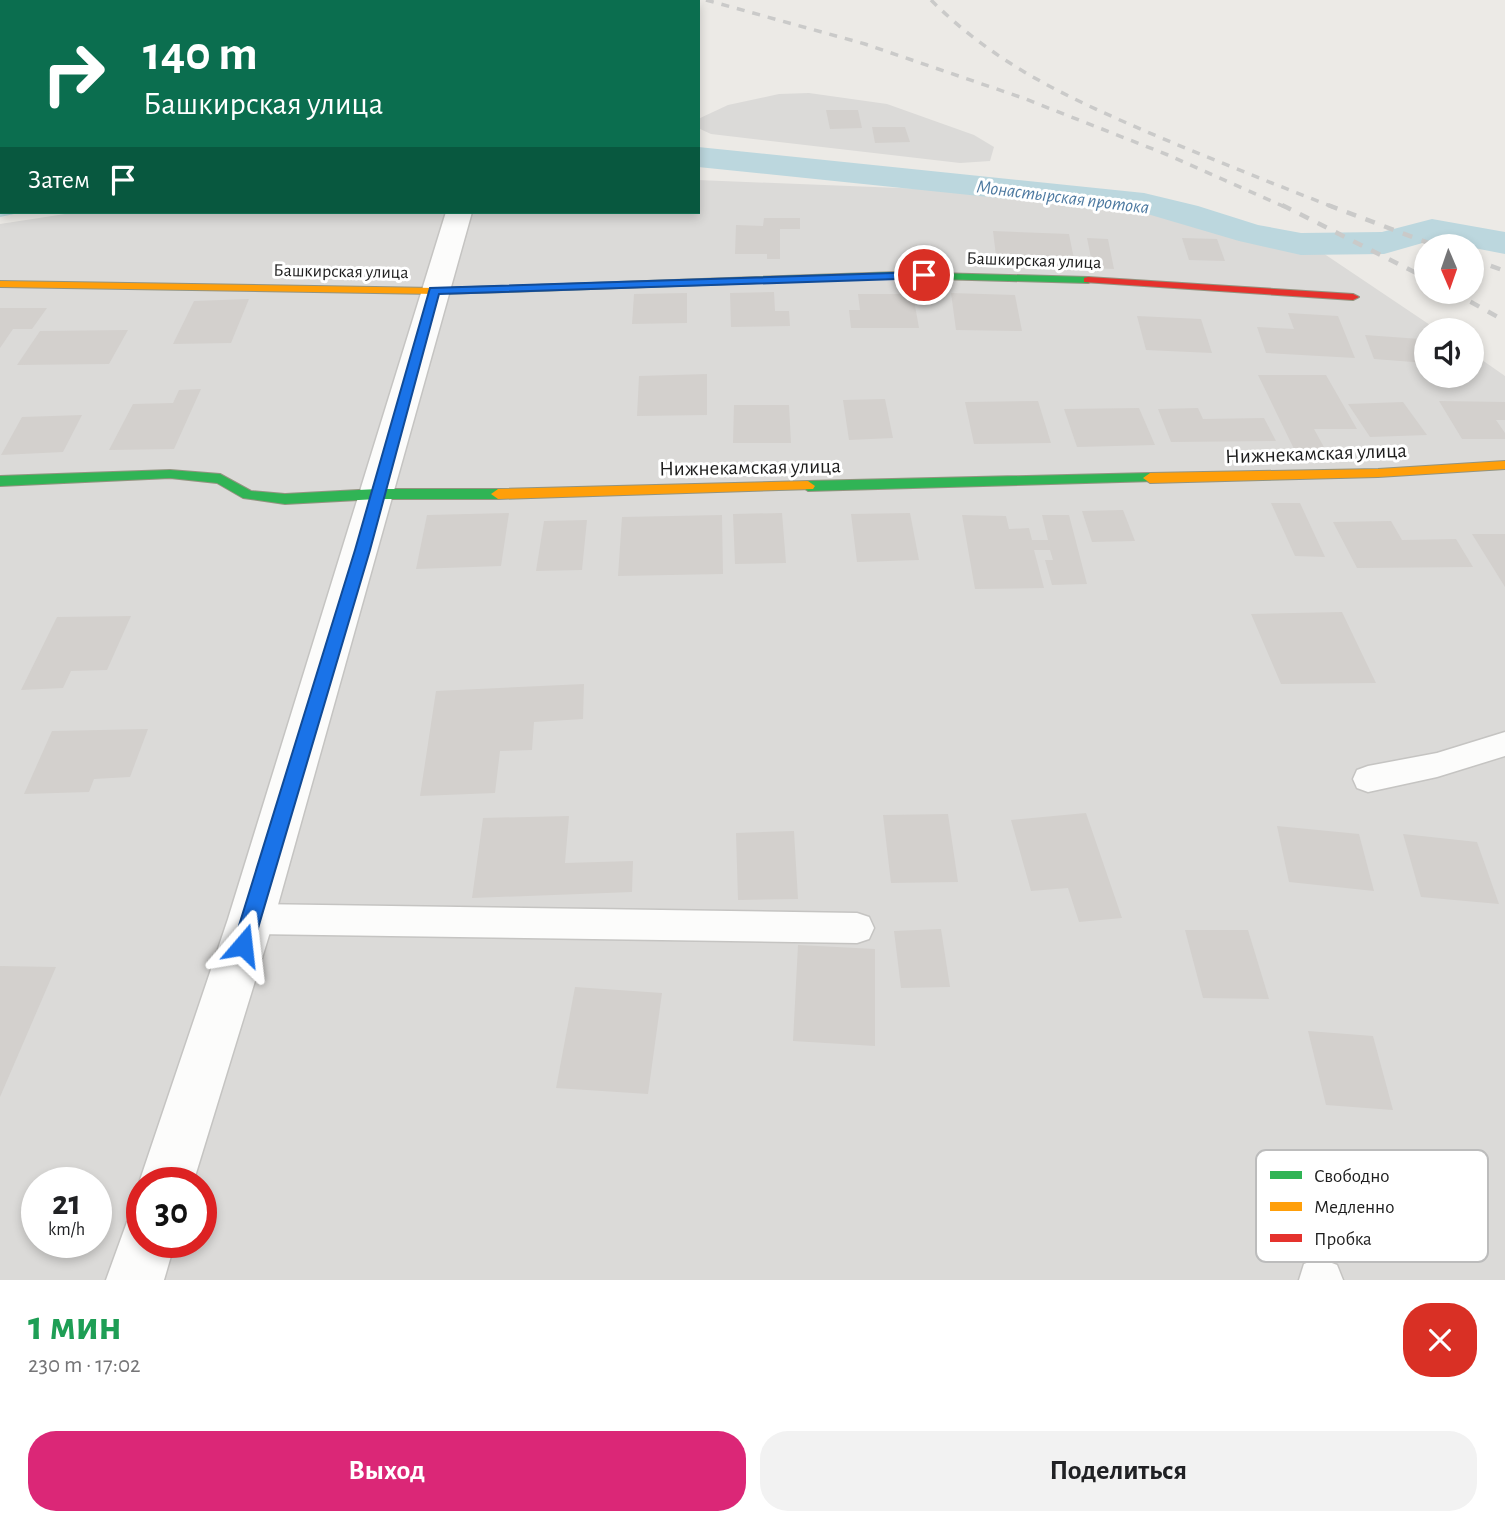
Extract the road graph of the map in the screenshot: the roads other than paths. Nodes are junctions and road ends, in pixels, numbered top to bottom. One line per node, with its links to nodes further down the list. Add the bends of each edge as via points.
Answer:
1 (458, 214): 3 (street)
2 (0, 284): 3 (street, Башкирская улица)
3 (435, 291): 4 (street, Башкирская улица, via 898,275 1084,280); 7 (street)
4 (1353, 297)
5 (1505, 465): 7 (street, Нижнекамская улица, via 1378,473)
6 (0, 481): 7 (street, Нижнекамская улица, via 170,474 220,479 248,495 285,499)
7 (377, 494): 10 (street)
8 (1505, 744): 9 (lane, via 1437,765)
9 (1368, 779)
10 (251, 919): 11 (lane); 12 (street)
11 (857, 928)
12 (171, 1167)
13 (142, 1258): 14 (street)
14 (135, 1280)

